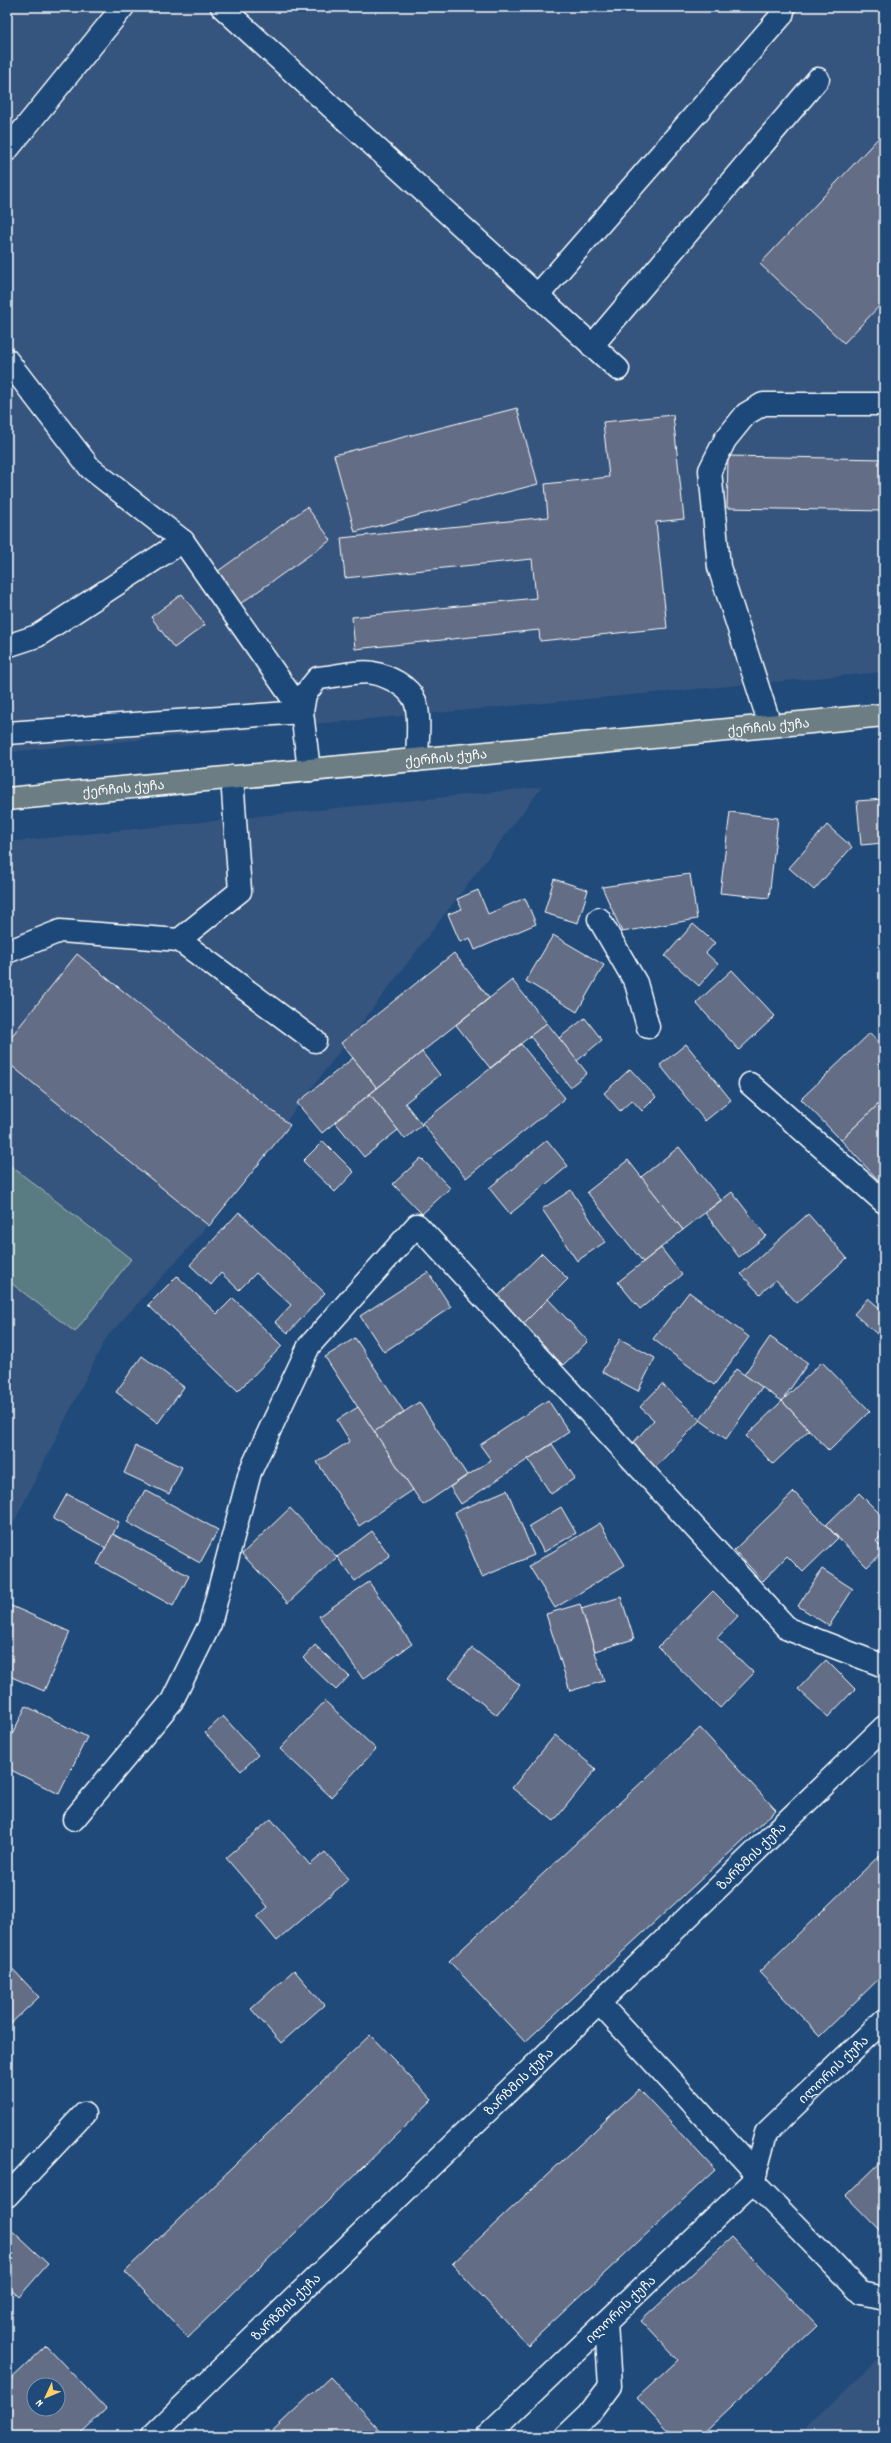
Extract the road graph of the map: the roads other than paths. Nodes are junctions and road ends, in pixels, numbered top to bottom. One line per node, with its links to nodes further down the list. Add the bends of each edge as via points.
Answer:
1 (123, 7): 5 (street)
2 (222, 7): 6 (street)
3 (784, 7): 6 (street, via 777,20)
4 (818, 79): 7 (street)
5 (7, 150)
6 (538, 295): 7 (street)
7 (592, 346): 9 (street)
8 (7, 360): 11 (street, via 90,468)
9 (618, 369)
10 (884, 404): 15 (street, via 763,404 746,414 725,440 710,470 719,567)
11 (183, 541): 12 (street, via 37,636); 13 (street)
12 (7, 646)
13 (302, 712): 16 (street); 17 (street, via 305,694 318,678 372,672 396,682 407,690 415,702 418,730); 18 (street)
14 (884, 715): 15 (main road, ქერჩის ქუჩა)
15 (770, 725): 17 (main road, ქერჩის ქუჩა)
16 (7, 733)
17 (417, 760): 18 (main road, ქერჩის ქუჩა)
18 (309, 770): 19 (main road, ქერჩის ქუჩა)
19 (232, 777): 20 (main road, ქერჩის ქუჩა); 22 (street, via 240,891)
20 (7, 798)
21 (600, 919): 24 (street, via 636,983)
22 (179, 940): 23 (street, via 60,931); 25 (street)
23 (7, 952)
24 (648, 1026)
25 (315, 1041)
26 (750, 1084): 27 (street)
27 (884, 1202)
28 (884, 1666): 30 (street, via 788,1629 417,1225 309,1346 250,1472 210,1624 172,1701)
29 (884, 1727): 31 (street, ზარზმის ქუჩა)
30 (74, 1819)
31 (599, 2003): 34 (street); 38 (street, ზარზმის ქუჩა)
32 (884, 2020): 34 (street, ილორის ქუჩა, via 766,2133)
33 (84, 2114): 35 (street)
34 (755, 2178): 36 (street, via 861,2293); 37 (street, ილორის ქუჩა)
35 (7, 2196)
36 (884, 2298)
37 (606, 2323): 39 (street, ილორის ქუჩა); 40 (street, via 610,2386 589,2414)
38 (152, 2436)
39 (487, 2436)
40 (566, 2436)

